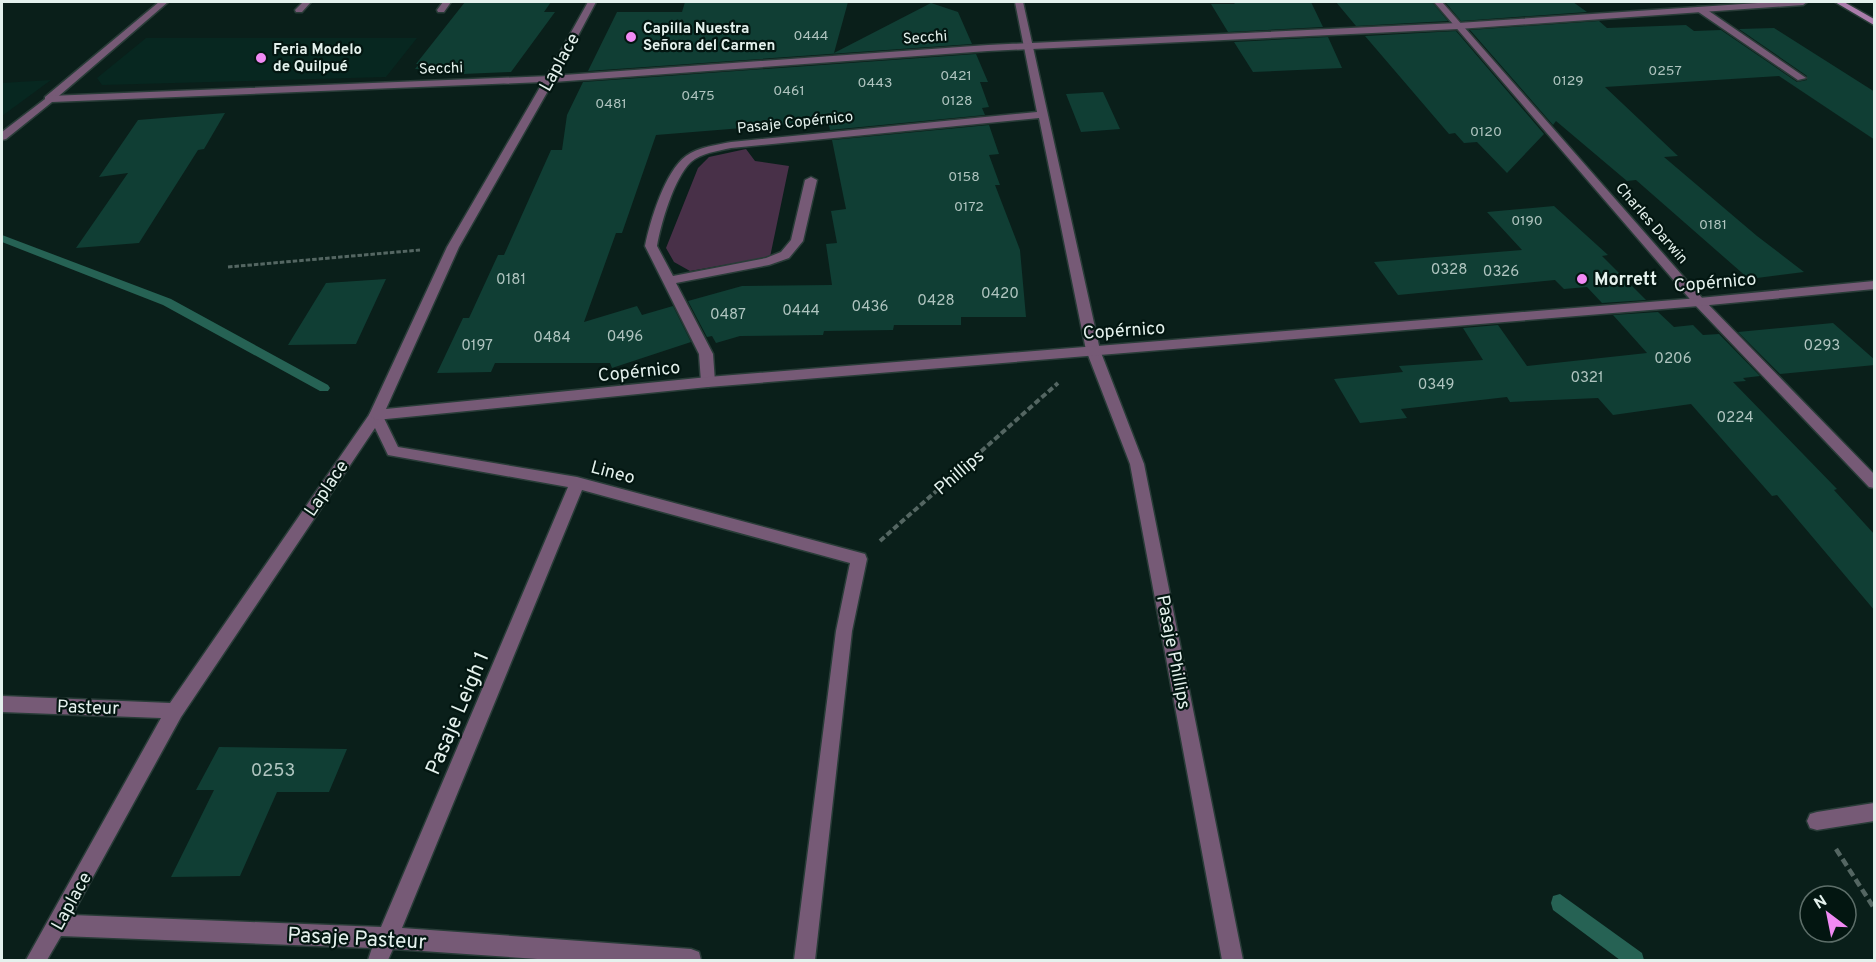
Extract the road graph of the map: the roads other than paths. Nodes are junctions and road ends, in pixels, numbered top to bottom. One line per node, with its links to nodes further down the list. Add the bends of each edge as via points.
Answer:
1 (164, 2): 17 (street)
2 (308, 2): 10 (street)
3 (447, 2): 11 (street)
4 (592, 2): 16 (street, Laplace)
5 (1019, 2): 14 (street)
6 (1438, 2): 13 (street, Charles Darwin)
7 (1803, 2): 9 (street, Secchi)
8 (1839, 2): 12 (main road)
9 (1700, 9): 13 (street, Secchi); 15 (street)
10 (299, 10)
11 (441, 10)
12 (1875, 22)
13 (1458, 26): 14 (street, Secchi); 23 (street, Charles Darwin)
14 (1028, 45): 16 (street, Secchi); 18 (street)
15 (1801, 78)
16 (550, 79): 17 (street, Secchi); 26 (street, Laplace, via 453,247)
17 (49, 99): 19 (street)
18 (1043, 115): 21 (street, Pasaje Copérnico, via 731,145 699,153 679,169 653,234 651,246); 24 (street)
19 (2, 137)
20 (811, 180): 21 (street, via 797,241 785,255)
21 (669, 281): 25 (street, Pasaje Copérnico, via 706,354)
22 (1875, 285): 23 (street, Copérnico)
23 (1699, 302): 24 (street, Copérnico); 28 (street, Charles Darwin)
24 (1093, 350): 25 (street, Copérnico); 39 (street, Pasaje Phillips, via 1137,464)
25 (708, 382): 26 (street, Copérnico)
26 (376, 415): 27 (street, Lineo, via 393,451); 30 (street, Laplace)
27 (577, 483): 34 (street, Pasaje Leigh 1); 38 (street, Lineo, via 859,559 844,631)
28 (1875, 483)
29 (2, 704): 30 (street, Pasteur)
30 (175, 711): 33 (street, Laplace)
31 (1875, 812): 32 (street)
32 (1817, 821)
33 (57, 926): 34 (street, Pasaje Pasteur); 35 (street, Laplace)
34 (388, 938): 36 (street, Pasaje Leigh 1); 37 (street, Pasaje Pasteur)
35 (36, 960)
36 (378, 960)
37 (691, 960)
38 (805, 960)
39 (1233, 960)

